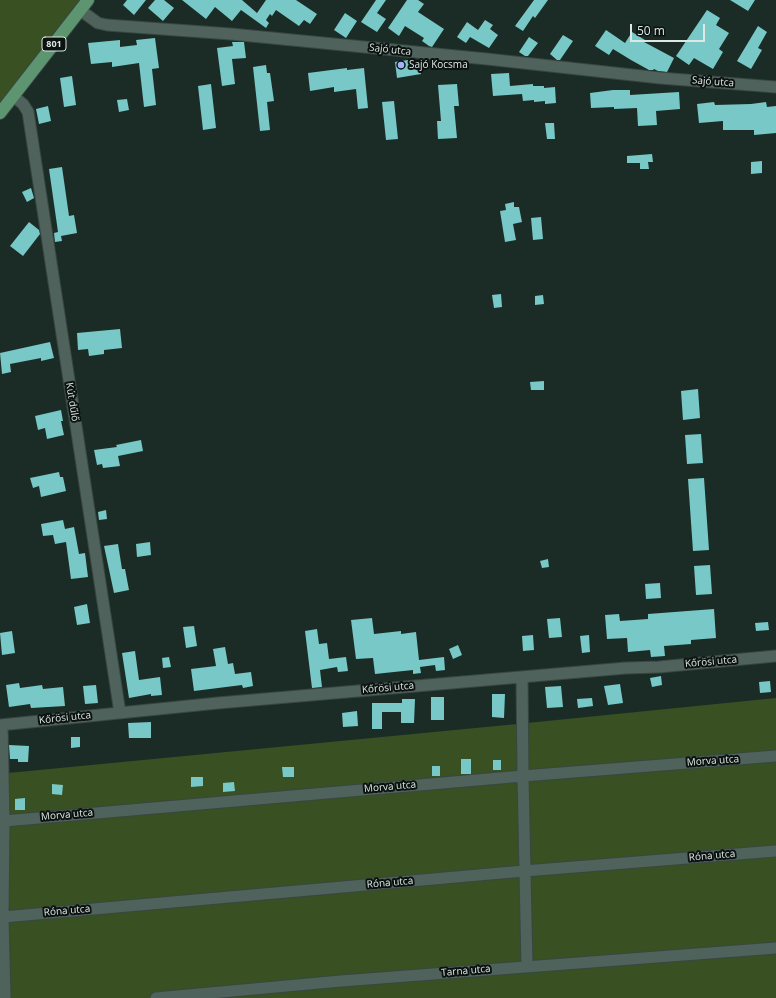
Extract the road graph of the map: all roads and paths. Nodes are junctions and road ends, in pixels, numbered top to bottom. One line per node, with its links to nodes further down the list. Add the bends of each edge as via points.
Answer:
1 (88, 0): 2 (main road, 801)
2 (80, 10): 3 (street, Sajó utca, via 97,22 107,25 239,35 660,78); 4 (main road, 801)
3 (776, 87)
4 (13, 96): 5 (main road, 801); 8 (street, Kút dűlő, via 28,112)
5 (0, 113)
6 (776, 656): 7 (street, Kőrösi utca)
7 (522, 677): 8 (street, Kőrösi utca); 11 (street)
8 (120, 713): 9 (street, Kőrösi utca)
9 (1, 725): 12 (street)
10 (776, 756): 11 (street, Morva utca)
11 (522, 776): 12 (street, Morva utca); 14 (street)
12 (4, 821): 15 (street)
13 (776, 851): 14 (street, Róna utca)
14 (524, 871): 15 (street, Róna utca); 17 (street)
15 (3, 917): 18 (street)
16 (776, 948): 17 (street, Tarna utca)
17 (527, 967): 19 (street, Tarna utca)
18 (2, 984): 20 (street)
19 (217, 995): 21 (street, Tarna utca)
20 (5, 998)
21 (156, 998)

